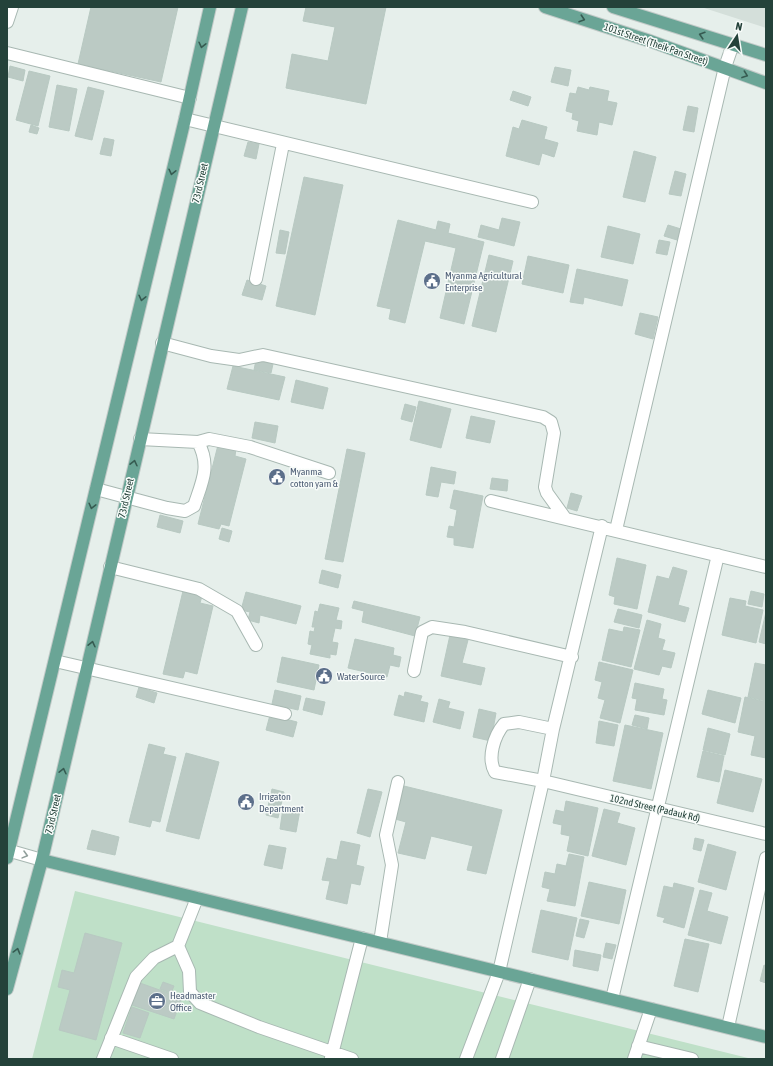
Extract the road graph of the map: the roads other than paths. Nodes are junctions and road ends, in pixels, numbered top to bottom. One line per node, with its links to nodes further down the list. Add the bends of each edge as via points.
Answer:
1 (12, 7): 7 (street)
2 (210, 7): 14 (main road, one-way to 14)
3 (242, 7): 16 (main road, 73rd Street)
4 (545, 7): 8 (main road, 101st Street (Theik Pan Street), one-way to 8)
5 (614, 7): 6 (main road)
6 (657, 20): 8 (main road); 9 (main road, one-way to 6)
7 (7, 22)
8 (650, 41): 12 (main road, 101st Street (Theik Pan Street))
9 (732, 44): 11 (main road); 12 (street)
10 (7, 53): 14 (street)
11 (766, 55)
12 (726, 67): 13 (main road, 101st Street (Theik Pan Street), one-way to 13); 29 (street)
13 (766, 82)
14 (190, 98): 15 (main road)
15 (185, 119): 16 (street); 24 (main road, one-way to 24)
16 (212, 127): 17 (street); 20 (main road, 73rd Street)
17 (283, 144): 18 (street); 19 (street)
18 (532, 202)
19 (256, 279)
20 (162, 343): 21 (main road, 73rd Street); 27 (street, via 211,356 239,360 264,355 543,417 551,422 554,433 545,487)
21 (140, 439): 22 (street); 25 (main road, 73rd Street, one-way to 21)
22 (198, 442): 23 (street, via 209,439 250,447); 25 (street, via 205,455 204,476 194,506 185,511)
23 (329, 473)
24 (96, 489): 25 (street); 35 (main road, one-way to 35)
25 (127, 497): 31 (main road, 73rd Street)
26 (491, 501): 27 (street)
27 (565, 518): 28 (street)
28 (602, 526): 29 (street); 34 (street)
29 (616, 530): 30 (street)
30 (718, 555): 32 (street); 42 (street)
31 (110, 567): 33 (street, via 199,589 237,611); 36 (main road, 73rd Street, one-way to 31)
32 (766, 567)
33 (256, 645)
34 (572, 657): 37 (street, via 465,632 432,628 422,632); 39 (street)
35 (55, 661): 36 (street); 44 (main road)
36 (87, 669): 38 (street); 46 (main road, 73rd Street, one-way to 36)
37 (414, 671)
38 (285, 714)
39 (553, 729): 40 (street); 40 (street, 102nd Street (Padauk Rd), via 519,722 504,724 497,732 493,746 491,765 495,772)
40 (543, 781): 42 (street, 102nd Street (Padauk Rd)); 51 (street)
41 (398, 782): 49 (street, via 386,835 392,865)
42 (658, 808): 43 (street, 102nd Street (Padauk Rd)); 54 (street)
43 (766, 834)
44 (8, 853): 46 (street, one-way to 46)
45 (766, 858): 56 (street)
46 (42, 860): 47 (main road); 53 (main road, 73rd Street, one-way to 46)
47 (197, 898): 48 (main road); 50 (street)
48 (362, 938): 49 (main road); 60 (street)
49 (380, 942): 51 (main road)
50 (178, 946): 58 (street, via 154,958 136,977); 60 (street, via 189,971 190,992 200,1003)
51 (499, 972): 52 (main road); 64 (street)
52 (530, 979): 54 (main road); 65 (street)
53 (7, 989)
54 (612, 999): 55 (main road)
55 (651, 1009): 56 (main road); 59 (street)
56 (728, 1027): 57 (main road)
57 (766, 1037)
58 (111, 1038): 61 (street); 62 (street)
59 (638, 1046): 66 (street); 67 (street)
60 (331, 1055): 63 (street)
61 (103, 1059)
62 (172, 1059)
63 (352, 1059)
64 (466, 1059)
65 (502, 1059)
66 (634, 1059)
67 (692, 1059)

